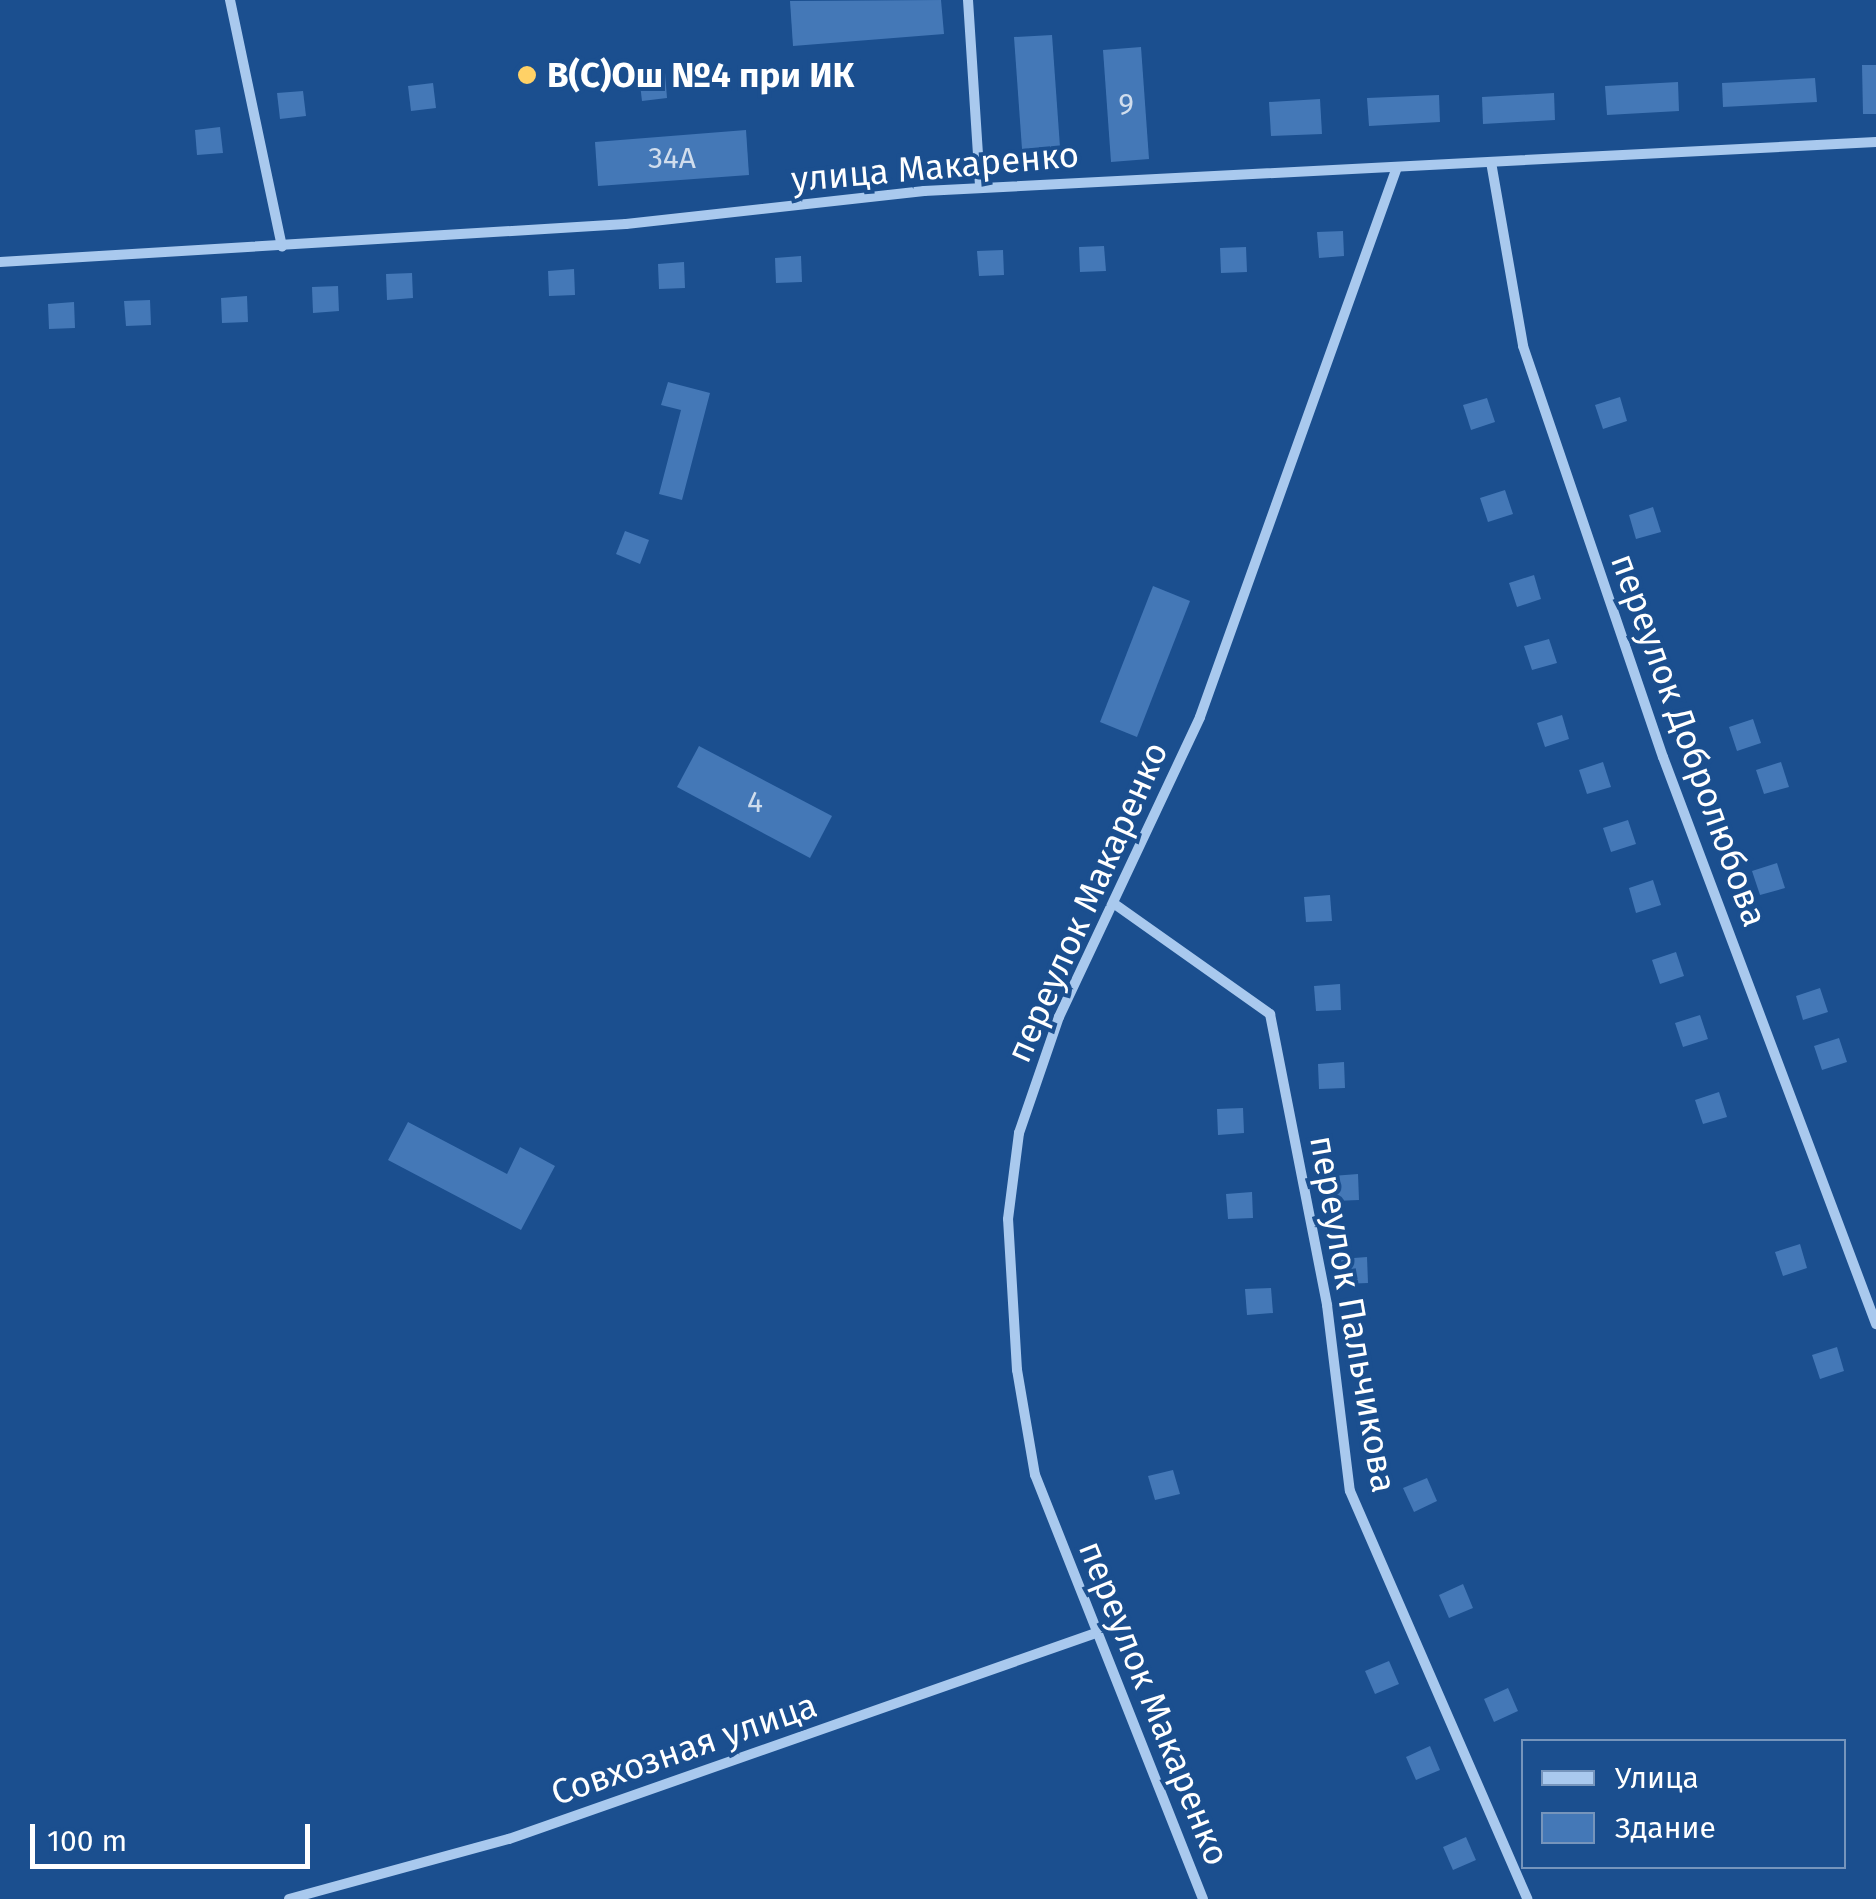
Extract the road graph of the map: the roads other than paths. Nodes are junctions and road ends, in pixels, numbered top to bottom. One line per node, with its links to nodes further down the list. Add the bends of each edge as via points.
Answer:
1 (230, 0): 7 (street)
2 (968, 0): 6 (street)
3 (1876, 142): 4 (street, улица Макаренко)
4 (1492, 162): 5 (street, улица Макаренко); 10 (street, переулок Добролюбова, via 1523,346 1663,757)
5 (1397, 167): 6 (street, улица Макаренко); 9 (street, переулок Макаренко, via 1200,717)
6 (980, 188): 7 (street, улица Макаренко, via 626,224)
7 (282, 247): 8 (street, улица Макаренко)
8 (0, 262)
9 (1116, 905): 11 (street, переулок Макаренко, via 1059,1017 1024,1116 1008,1220 1017,1370 1036,1475); 14 (street, переулок Пальчикова, via 1270,1014 1327,1305 1350,1491)
10 (1876, 1324)
11 (1093, 1634): 12 (street, Совхозная улица, via 510,1839); 13 (street, переулок Макаренко)
12 (288, 1899)
13 (1203, 1899)
14 (1527, 1899)

